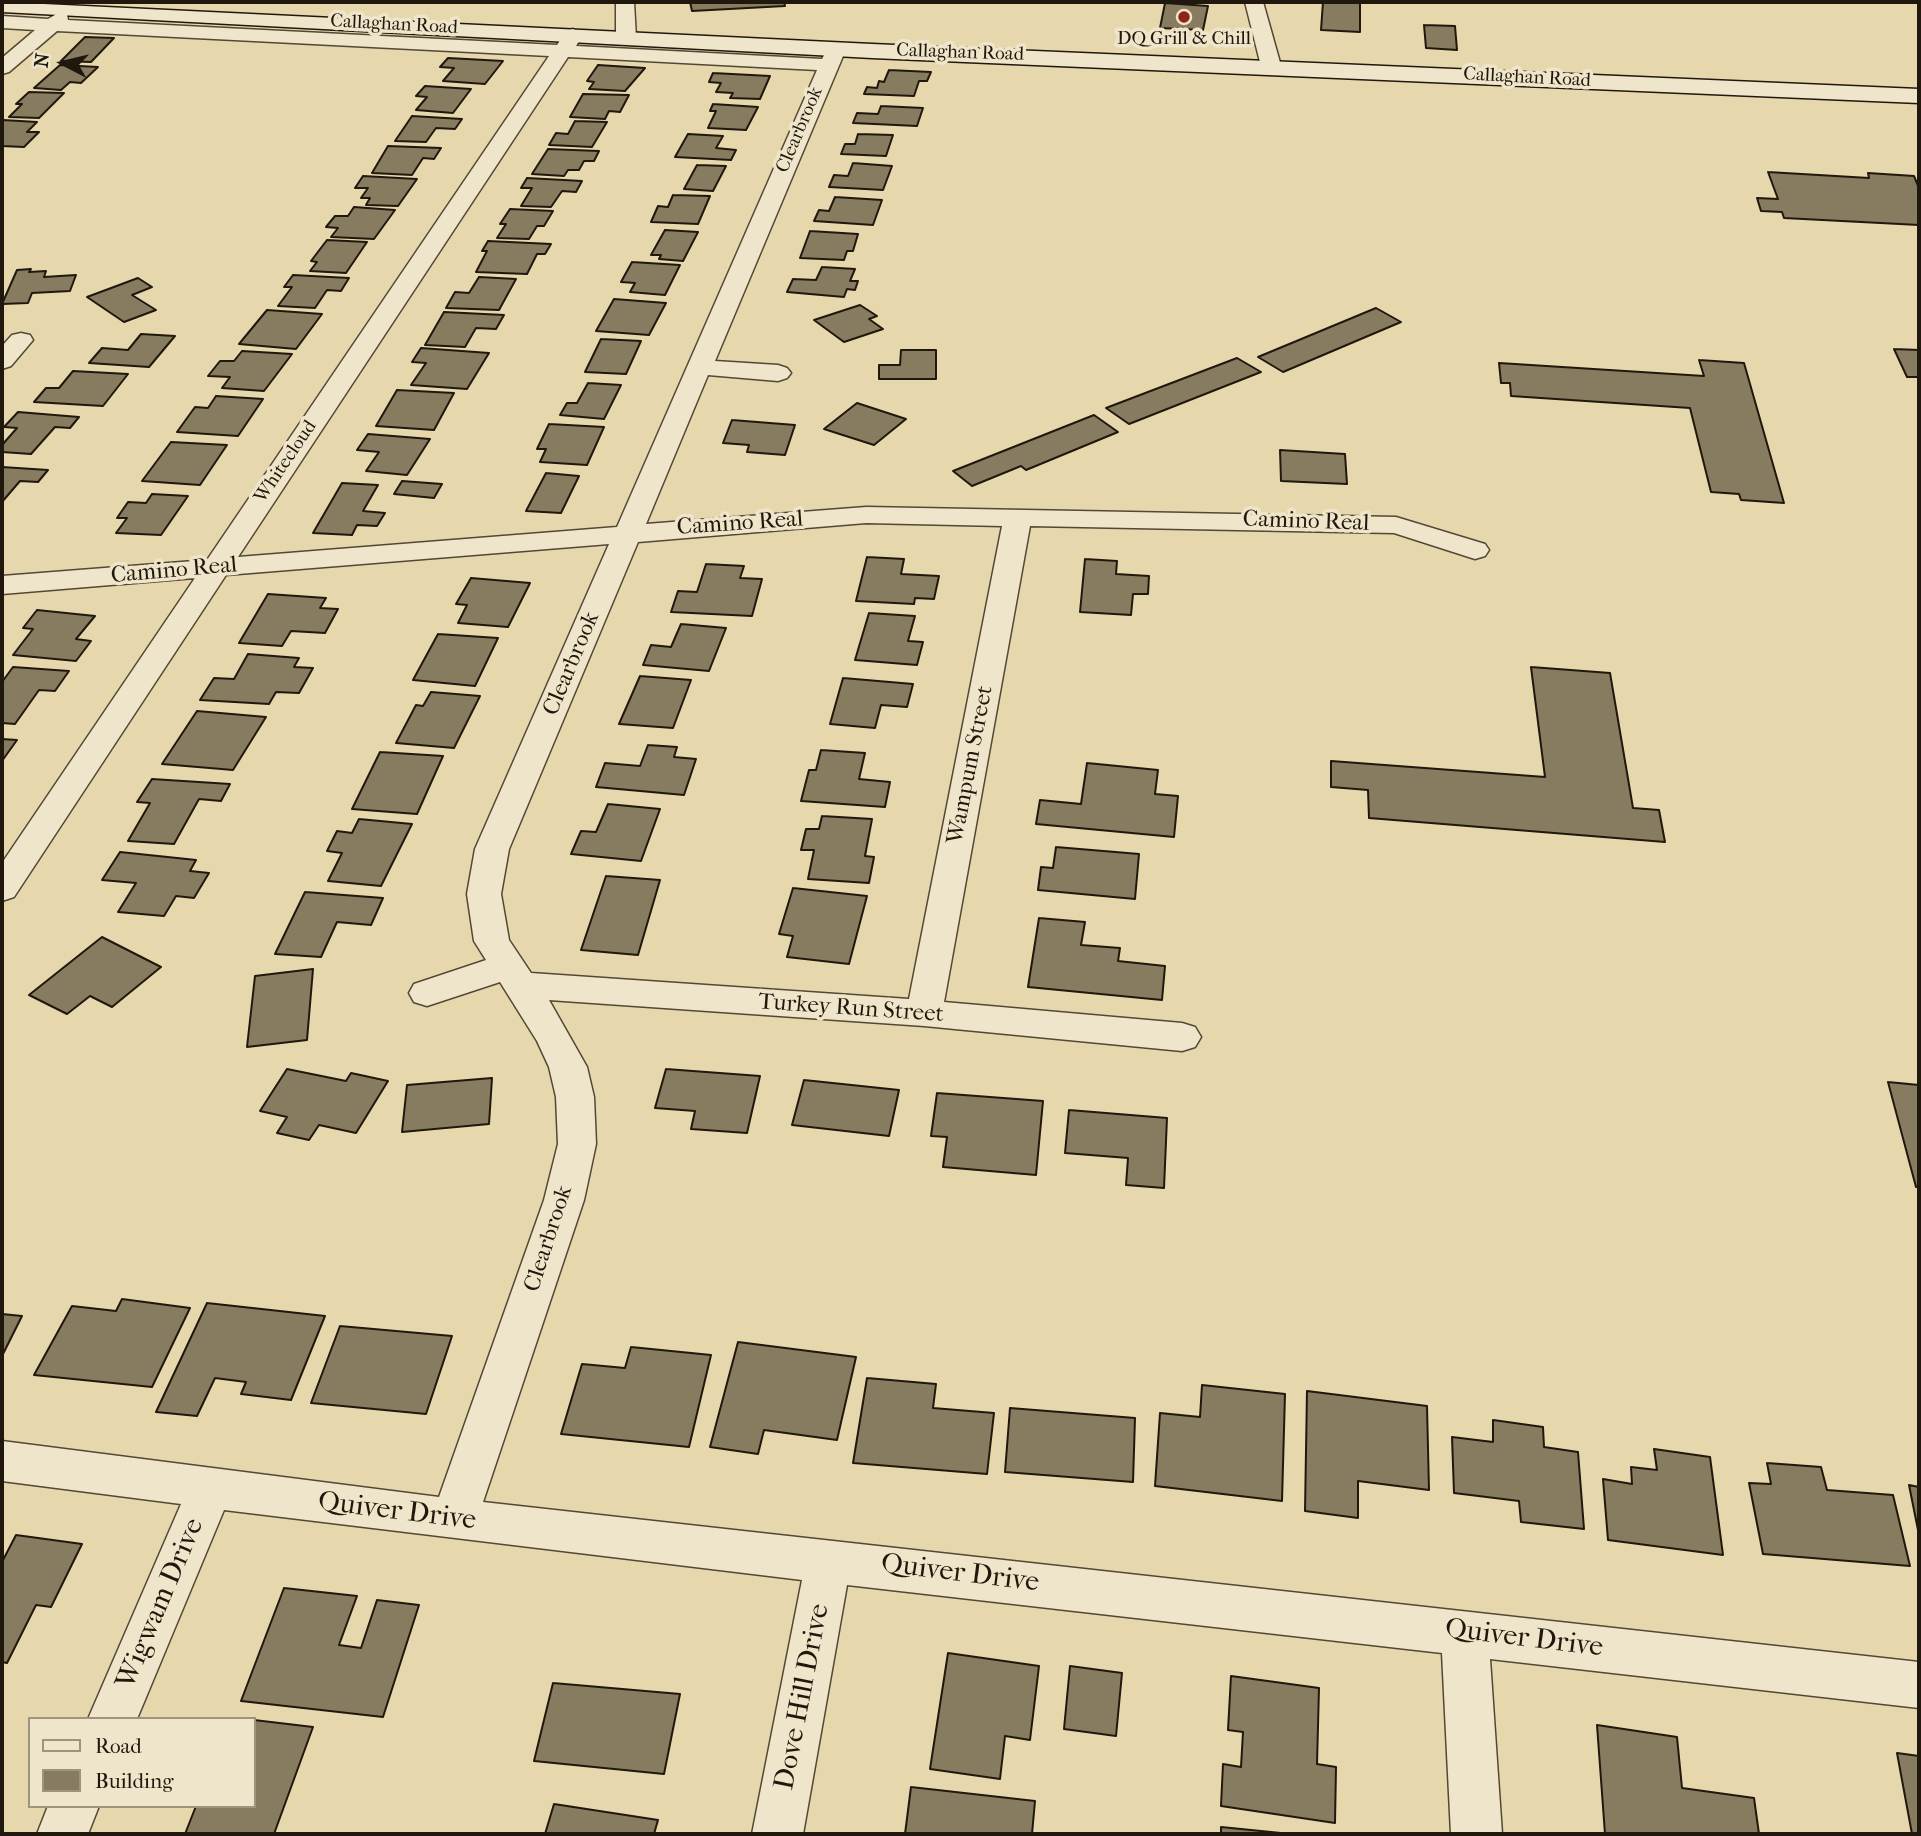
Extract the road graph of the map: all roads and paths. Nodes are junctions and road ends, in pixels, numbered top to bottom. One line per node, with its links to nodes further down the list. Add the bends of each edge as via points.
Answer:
1 (625, 2): 6 (street)
2 (1254, 2): 9 (street)
3 (8, 9): 4 (main road, Callaghan Road); 5 (street, Callaghan Road)
4 (72, 9): 5 (street); 7 (main road, Callaghan Road)
5 (51, 25): 7 (street, Callaghan Road); 10 (street)
6 (626, 38): 7 (main road, Callaghan Road); 8 (main road, Callaghan Road)
7 (567, 43): 8 (street, Callaghan Road); 19 (street, Whitecloud)
8 (832, 57): 9 (main road, Callaghan Road); 14 (street, Clearbrook)
9 (1271, 66): 11 (main road, Callaghan Road)
10 (2, 68)
11 (1919, 96)
12 (21, 340): 13 (street)
13 (2, 361)
14 (700, 367): 15 (street); 17 (street, Clearbrook)
15 (778, 373)
16 (1018, 516): 17 (street, Camino Real, via 866,515); 18 (street, Camino Real, via 1396,525); 24 (street, Wampum Street)
17 (628, 532): 19 (street, Camino Real); 22 (street, Clearbrook, via 492,849 484,894 486,917 492,941)
18 (1475, 550)
19 (215, 568): 20 (street, Camino Real); 21 (street, Whitecloud)
20 (2, 585)
21 (2, 889)
22 (513, 976): 23 (street); 24 (street, Turkey Run Street); 28 (street, Clearbrook, via 554,1037 568,1067 577,1144 564,1200)
23 (427, 993)
24 (924, 1013): 25 (street, Turkey Run Street)
25 (1182, 1037)
26 (2, 1461): 27 (street, Quiver Drive)
27 (210, 1489): 28 (street, Quiver Drive); 32 (street, Wigwam Drive)
28 (454, 1519): 29 (street, Quiver Drive)
29 (829, 1559): 30 (street, Quiver Drive); 35 (street, Dove Hill Drive)
30 (1465, 1632): 31 (street, Quiver Drive); 36 (street)
31 (1919, 1685)
32 (113, 1717)
33 (73, 1808): 34 (street)
34 (62, 1834)
35 (777, 1834)
36 (1476, 1834)

